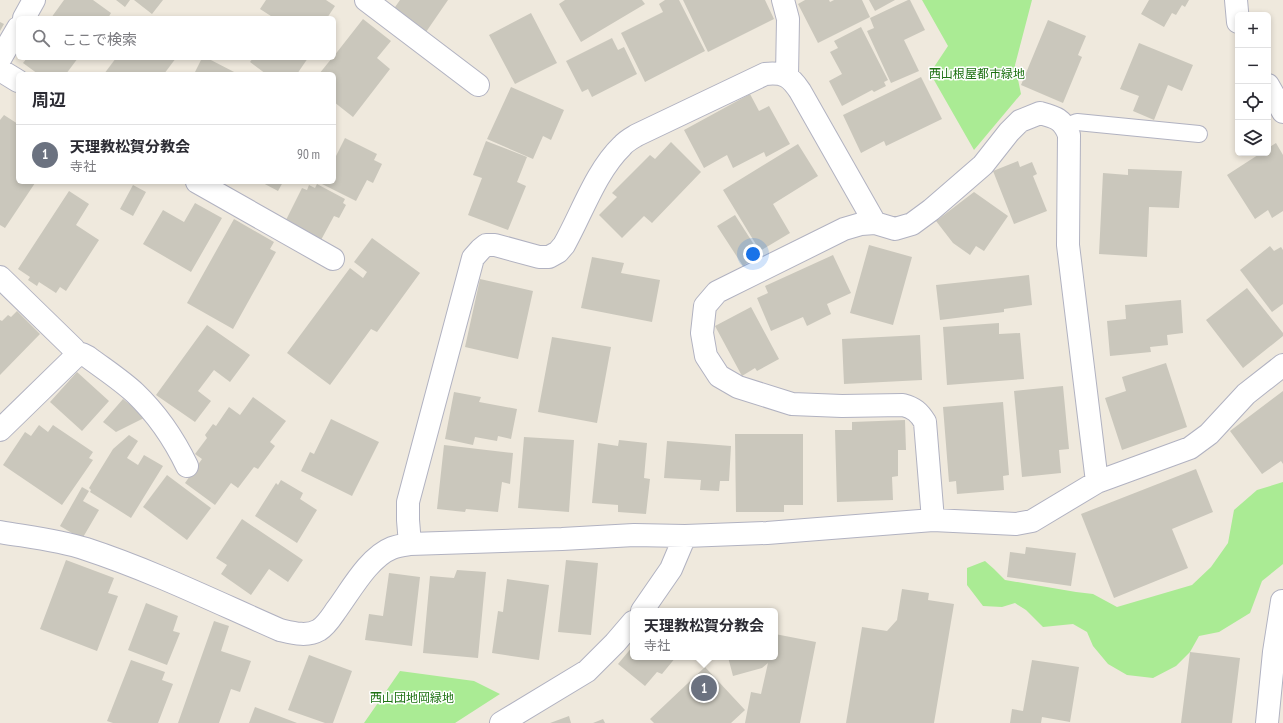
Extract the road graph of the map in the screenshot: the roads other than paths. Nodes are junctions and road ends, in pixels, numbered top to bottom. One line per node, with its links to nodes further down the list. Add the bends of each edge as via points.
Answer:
1 (34, 0): 6 (street)
2 (366, 0): 12 (street)
3 (784, 0): 10 (street, via 788,18)
4 (1236, 0): 5 (street)
5 (1237, 12)
6 (25, 16)
7 (16, 31): 8 (street)
8 (0, 59)
9 (0, 70): 11 (street)
10 (787, 76): 18 (street, via 800,91); 29 (street, via 777,72 765,74 623,144 604,170 558,252 549,257 539,257 486,245 473,258 408,502)
11 (16, 80)
12 (478, 86)
13 (1271, 90): 14 (street)
14 (1283, 112)
15 (1066, 126): 16 (lane, via 1077,122); 18 (street, via 1059,119 1040,113 1020,121 983,166 912,224 895,229); 25 (street, via 1069,135 1068,245)
16 (1199, 134)
17 (200, 184): 19 (street)
18 (875, 223): 26 (street, via 844,229 717,292 705,306 702,333 706,356 719,376 738,387 792,404 912,407 920,413 925,422)
19 (333, 260)
20 (0, 277): 21 (street)
21 (76, 353): 23 (street, via 74,359); 24 (street, via 88,357 135,393 157,417)
22 (1283, 365): 25 (street, via 1246,394 1209,434 1190,448)
23 (0, 430)
24 (188, 466)
25 (1097, 482): 26 (street, via 1032,521 1016,524)
26 (933, 520): 28 (street, via 767,533)
27 (0, 532): 29 (street, via 85,549 156,575 280,630 302,634 319,630 328,622 378,557 392,548)
28 (685, 536): 29 (street, via 634,535); 31 (street, via 671,569)
29 (410, 544)
30 (1282, 601): 34 (street, via 1274,652)
31 (644, 608)
32 (630, 626): 33 (street, via 587,670)
33 (501, 723)
34 (1268, 723)

